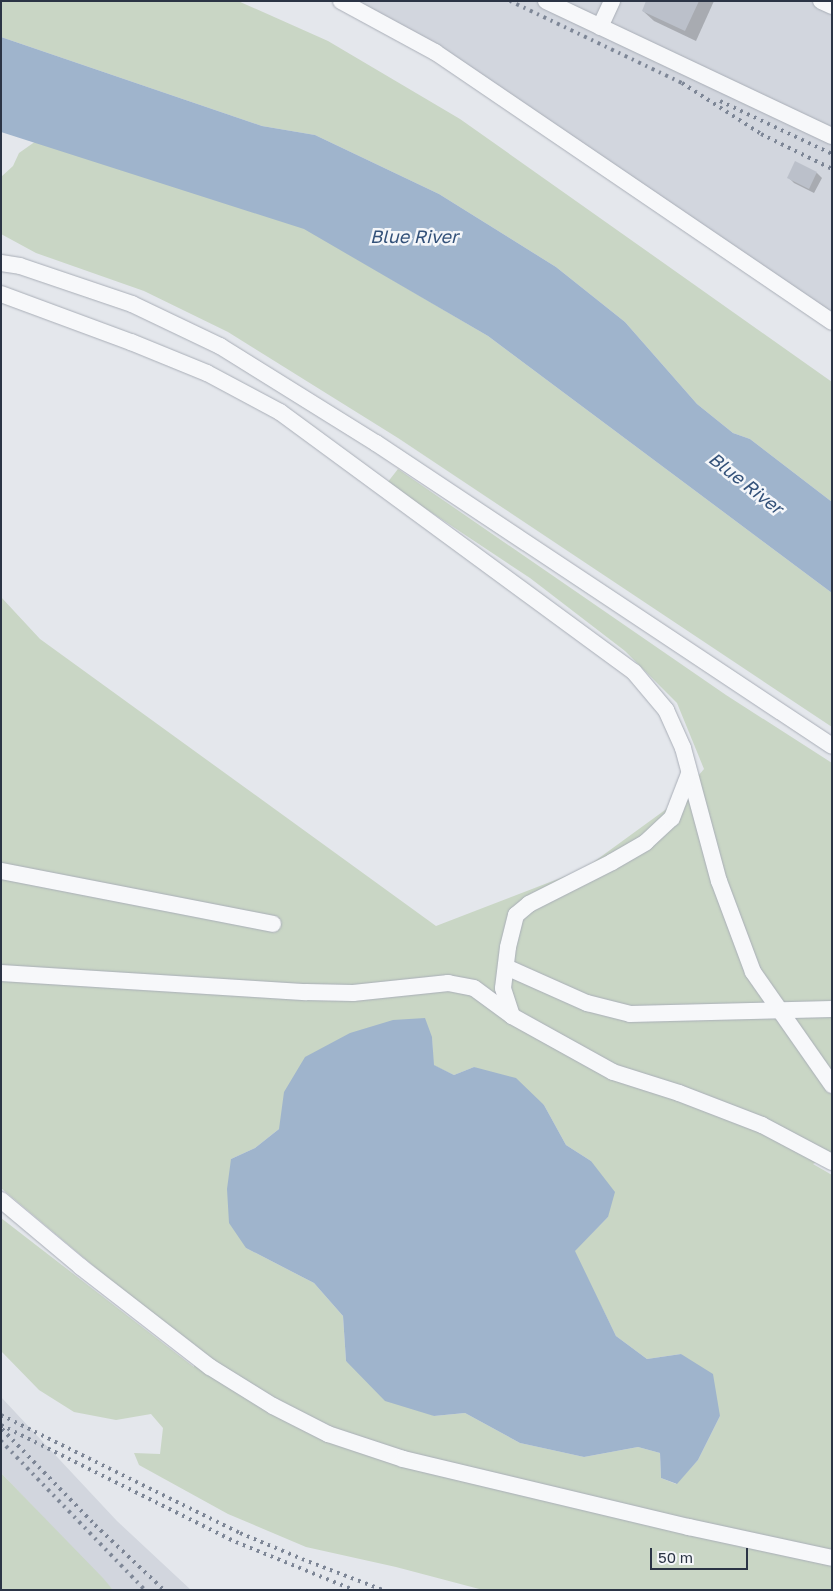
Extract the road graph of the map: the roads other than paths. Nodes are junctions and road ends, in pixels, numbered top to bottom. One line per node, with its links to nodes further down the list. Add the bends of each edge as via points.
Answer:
1 (341, 1): 10 (lane, via 435,52)
2 (546, 1): 6 (lane)
3 (612, 1): 6 (lane)
4 (821, 1): 5 (lane)
5 (832, 6)
6 (600, 27): 7 (lane)
7 (832, 136)
8 (1, 262): 11 (lane, via 132,304 220,346 376,443)
9 (1, 294): 12 (lane, via 207,373 280,412 634,672 666,710 683,748)
10 (832, 322)
11 (832, 746)
12 (689, 774): 15 (lane, via 672,818 646,842 530,904 516,915); 18 (lane, via 718,881 754,972)
13 (1, 871): 14 (lane)
14 (273, 924)
15 (506, 966): 18 (lane, via 587,1003 630,1014); 19 (lane, via 503,988)
16 (1, 973): 19 (lane, via 306,992 353,993 448,983 474,988)
17 (832, 1009): 18 (lane)
18 (779, 1010): 20 (lane)
19 (512, 1016): 21 (lane, via 613,1072 762,1125)
20 (832, 1085)
21 (832, 1162)
22 (1, 1200): 23 (lane, via 210,1367 273,1406 328,1434 403,1459 690,1528)
23 (832, 1558)

